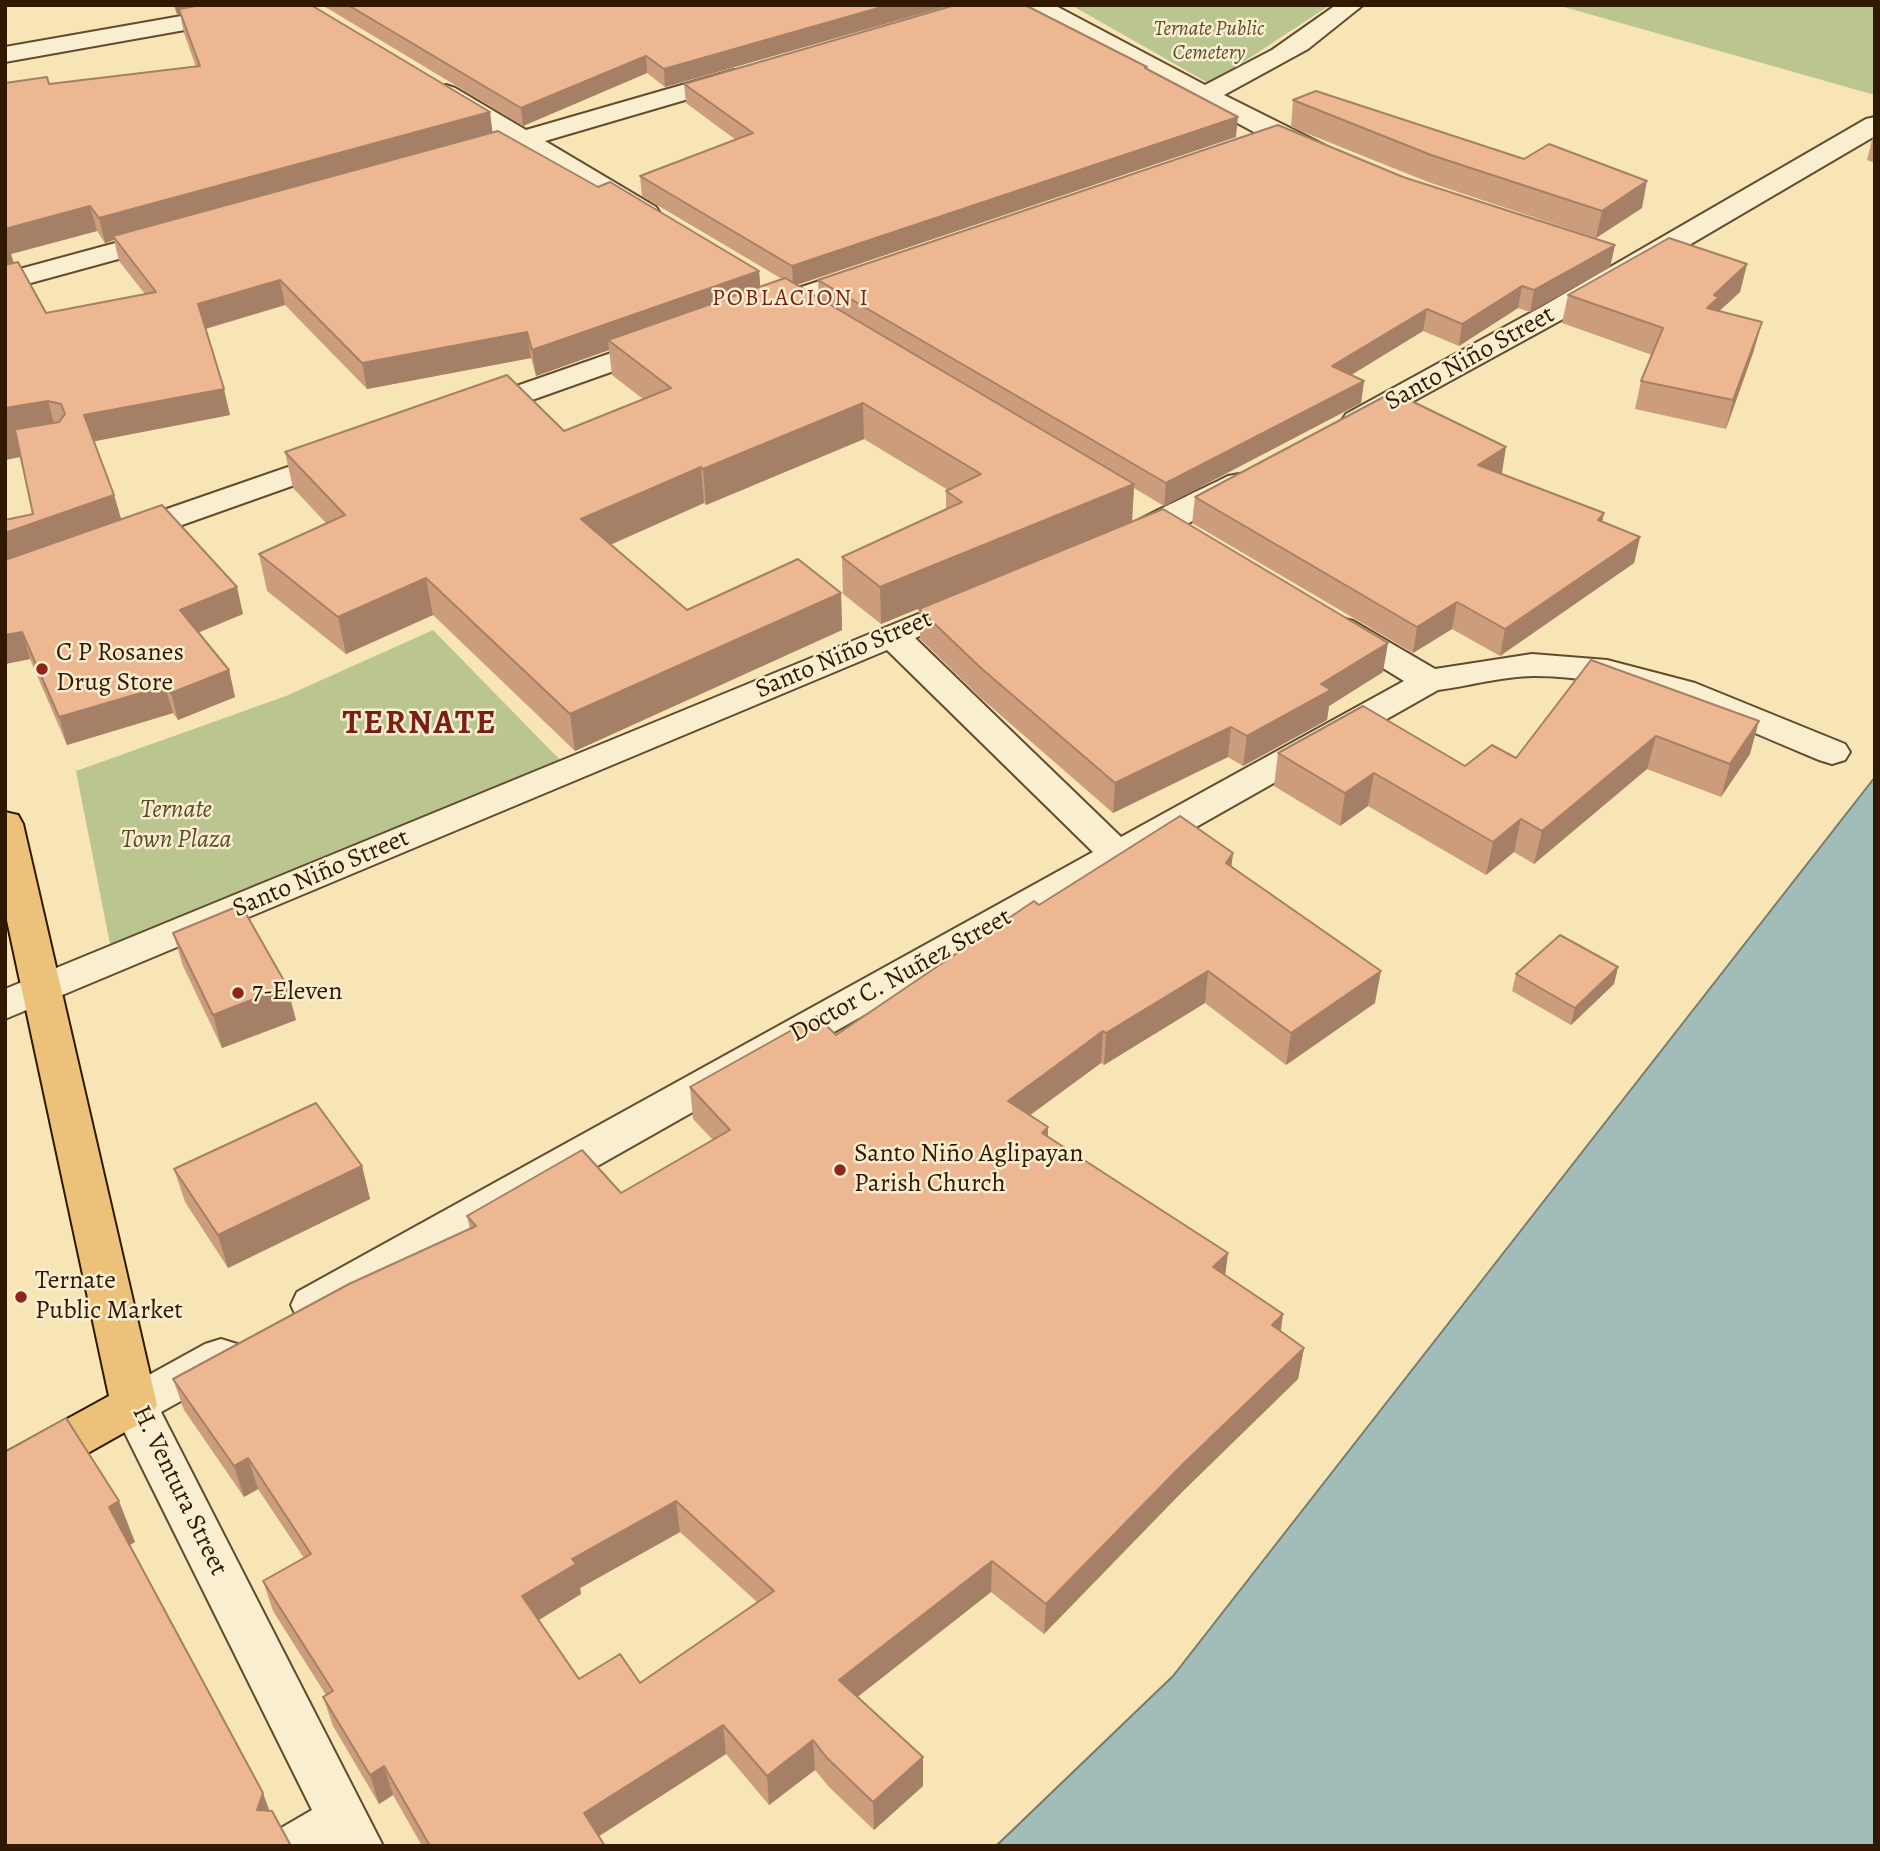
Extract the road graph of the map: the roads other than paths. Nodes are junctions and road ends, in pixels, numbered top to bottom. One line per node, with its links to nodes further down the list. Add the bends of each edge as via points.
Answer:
1 (1035, 5): 7 (street)
2 (1351, 5): 7 (street, via 1257,69)
3 (298, 8): 4 (street)
4 (5, 55)
5 (762, 70): 10 (street)
6 (428, 83): 10 (street)
7 (1203, 95): 9 (street)
8 (1875, 125): 18 (street, Santo Niño Street)
9 (1278, 134): 11 (street); 13 (street)
10 (522, 139): 12 (street); 14 (street)
11 (1238, 147)
12 (483, 150)
13 (1341, 163)
14 (674, 230)
15 (191, 231): 20 (street)
16 (1602, 251): 18 (street)
17 (896, 263): 21 (street)
18 (1641, 264): 26 (street, Santo Niño Street)
19 (755, 278): 21 (street)
20 (5, 282)
21 (790, 299): 22 (street); 23 (street)
22 (738, 318)
23 (825, 320)
24 (686, 336): 25 (street)
25 (450, 419)
26 (1334, 432)
27 (372, 447): 31 (street)
28 (1261, 471): 30 (street)
29 (1129, 501): 30 (street)
30 (1175, 529): 32 (street)
31 (97, 544)
32 (1102, 548)
33 (990, 594): 35 (street, Santo Niño Street)
34 (1314, 612): 36 (street)
35 (892, 635): 39 (street); 40 (street, Santo Niño Street)
36 (1429, 681): 37 (street, via 1532,665 1607,671 1683,691); 39 (street, Doctor C. Nuñez Street)
37 (1832, 752)
38 (5, 824): 40 (main road, H. Ventura Street)
39 (1118, 855): 42 (street, Doctor C. Nuñez Street)
40 (43, 990): 41 (street, Santo Niño Street); 42 (main road, H. Ventura Street)
41 (5, 1005)
42 (134, 1405): 43 (main road, Doctor C. Nuñez Street); 44 (street, H. Ventura Street)
43 (5, 1476)
44 (350, 1832): 45 (street)
45 (300, 1846)

